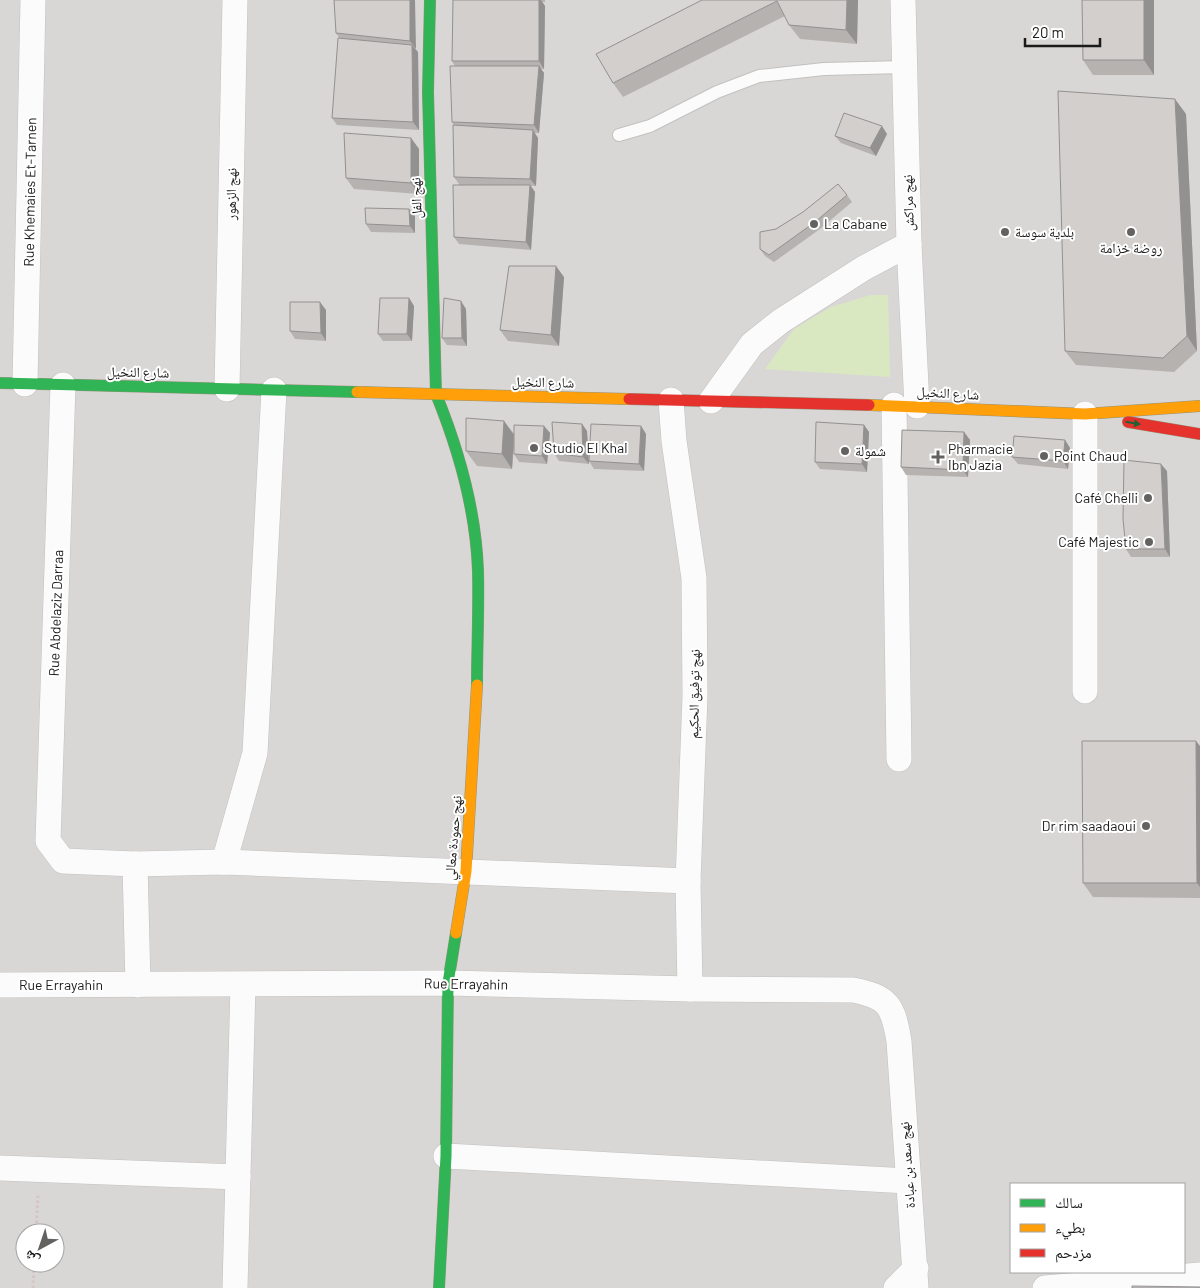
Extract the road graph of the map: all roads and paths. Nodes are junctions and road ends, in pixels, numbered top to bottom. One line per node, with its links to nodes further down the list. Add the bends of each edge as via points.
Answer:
1 (33, 0): 9 (street, Rue Khemaies Et-Tarnen)
2 (235, 0): 11 (street, نهج الزهور)
3 (430, 0): 13 (street, نهج الفل, via 428,92)
4 (903, 0): 5 (street, نهج مراكش)
5 (904, 67): 6 (lane, via 824,69 758,76 717,92 650,126); 7 (street, نهج مراكش)
6 (619, 135)
7 (909, 244): 15 (street, via 864,268 781,321 752,344); 16 (street, نهج مراكش)
8 (0, 383): 9 (street, شارع النخيل)
9 (25, 384): 10 (street, شارع النخيل)
10 (63, 385): 11 (street, شارع النخيل); 23 (street, Rue Abdelaziz Darraa, via 48,841 63,861)
11 (227, 389): 12 (street, شارع النخيل)
12 (274, 390): 13 (street, شارع النخيل); 22 (street, via 255,753)
13 (436, 394): 14 (street, شارع النخيل); 24 (street, نهج حمودة معالي, via 454,438 474,532 478,570 477,697)
14 (671, 400): 15 (street, شارع النخيل); 25 (street, نهج توفيق الحكيم, via 694,578 695,696)
15 (711, 401): 16 (street, شارع النخيل)
16 (905, 406): 18 (street, شارع النخيل); 21 (street, نهج مراكش)
17 (1200, 406): 18 (street)
18 (1085, 414): 19 (street, one-way to 19); 20 (street)
19 (1200, 434)
20 (1085, 691)
21 (899, 759)
22 (224, 862): 23 (street); 24 (street)
23 (135, 864): 28 (street)
24 (466, 871): 25 (street); 26 (street, نهج حمودة معالي)
25 (688, 881): 30 (street, نهج توفيق الحكيم)
26 (448, 984): 29 (street, Rue Errayahin); 30 (street, Rue Errayahin); 32 (street, نهج حمودة معالي)
27 (0, 985): 28 (street, Rue Errayahin)
28 (138, 985): 29 (street, Rue Errayahin)
29 (243, 985): 35 (street)
30 (690, 989): 31 (street, Rue Errayahin, via 853,990 870,993 891,1008)
31 (899, 1041): 36 (street, نهج سعد بن عبادة)
32 (446, 1156): 36 (street); 43 (street, نهج حمودة معالي)
33 (0, 1168): 34 (street)
34 (39, 1169): 35 (street); 37 (path)
35 (238, 1177): 42 (street)
36 (908, 1181): 40 (street, نهج سعد بن عبادة)
37 (36, 1223)
38 (34, 1273): 41 (path)
39 (1200, 1275): 45 (street)
40 (916, 1278): 44 (street)
41 (33, 1288)
42 (235, 1288)
43 (439, 1288)
44 (896, 1288)
45 (1045, 1288)

